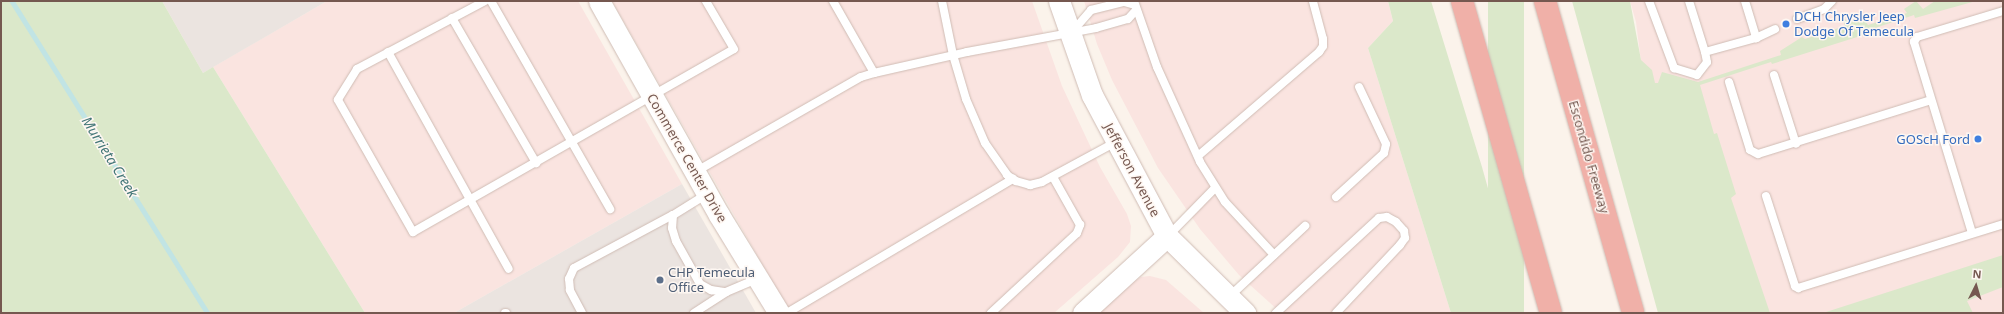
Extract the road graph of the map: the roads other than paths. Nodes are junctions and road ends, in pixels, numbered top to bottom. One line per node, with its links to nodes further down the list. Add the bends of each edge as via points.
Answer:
1 (486, 1): 17 (lane)
2 (491, 1): 31 (lane)
3 (599, 1): 29 (street, Commerce Center Drive)
4 (706, 1): 29 (lane, via 734,49)
5 (832, 1): 25 (lane)
6 (942, 1): 24 (lane)
7 (1059, 1): 20 (street, Jefferson Avenue)
8 (1313, 1): 34 (lane, via 1323,38 1323,46 1319,52)
9 (1462, 1): 63 (highway)
10 (1545, 1): 64 (highway, Escondido Freeway)
11 (1649, 1): 23 (lane, via 1674,68 1697,75 1707,62)
12 (1689, 1): 23 (lane)
13 (1745, 1): 21 (lane)
14 (1832, 1): 18 (lane, via 1824,9)
15 (1135, 5): 20 (lane, via 1128,19); 20 (lane, via 1124,2 1092,10); 34 (lane, via 1157,67)
16 (2003, 11): 30 (lane, via 1914,39)
17 (452, 18): 22 (lane); 35 (lane)
18 (1797, 20)
19 (1775, 29): 21 (lane)
20 (1070, 34): 24 (lane); 32 (street, Jefferson Avenue, via 1092,95)
21 (1756, 38): 23 (lane)
22 (388, 52): 43 (lane); 43 (lane, via 357,69 338,100 413,232)
23 (1705, 52)
24 (953, 55): 25 (lane); 38 (lane, via 966,99 985,143 1007,175)
25 (874, 73): 36 (lane, via 861,77)
26 (1774, 75): 33 (lane)
27 (1729, 82): 33 (lane, via 1750,150 1764,154)
28 (1358, 87): 42 (lane, via 1386,144 1384,153)
29 (653, 97): 31 (lane); 36 (street, Commerce Center Drive)
30 (1931, 100): 33 (lane); 48 (lane)
31 (572, 142): 35 (lane); 44 (lane)
32 (1116, 142): 37 (lane); 49 (street, Jefferson Avenue)
33 (1796, 144)
34 (1198, 156): 39 (lane)
35 (536, 163): 43 (lane)
36 (695, 172): 40 (street, Commerce Center Drive)
37 (1053, 177): 38 (lane, via 1030,185); 59 (lane, via 1080,225 1077,233)
38 (1013, 179): 58 (lane)
39 (1215, 188): 49 (lane); 50 (lane)
40 (707, 194): 45 (lane); 52 (street, Commerce Center Drive)
41 (1766, 196): 48 (lane, via 1795,286 1798,288)
42 (1336, 198)
43 (470, 200): 51 (lane)
44 (610, 209)
45 (673, 214): 53 (lane, via 672,228 676,241 700,284 711,290); 55 (lane, via 574,268 569,279 570,290)
46 (2003, 224): 48 (lane)
47 (1305, 226): 50 (lane)
48 (1972, 233)
49 (1167, 236): 54 (street, Jefferson Avenue); 60 (street)
50 (1274, 255): 54 (lane)
51 (509, 269)
52 (758, 278): 53 (lane); 57 (street, Commerce Center Drive)
53 (726, 292): 56 (lane)
54 (1235, 306)
55 (582, 313)
56 (694, 313)
57 (779, 313)
58 (787, 313)
59 (991, 313)
60 (1083, 313)
61 (1276, 313): 62 (lane, via 1379,218 1387,217 1396,222 1404,231 1400,245)
62 (1336, 313)
63 (1550, 313)
64 (1633, 313)

